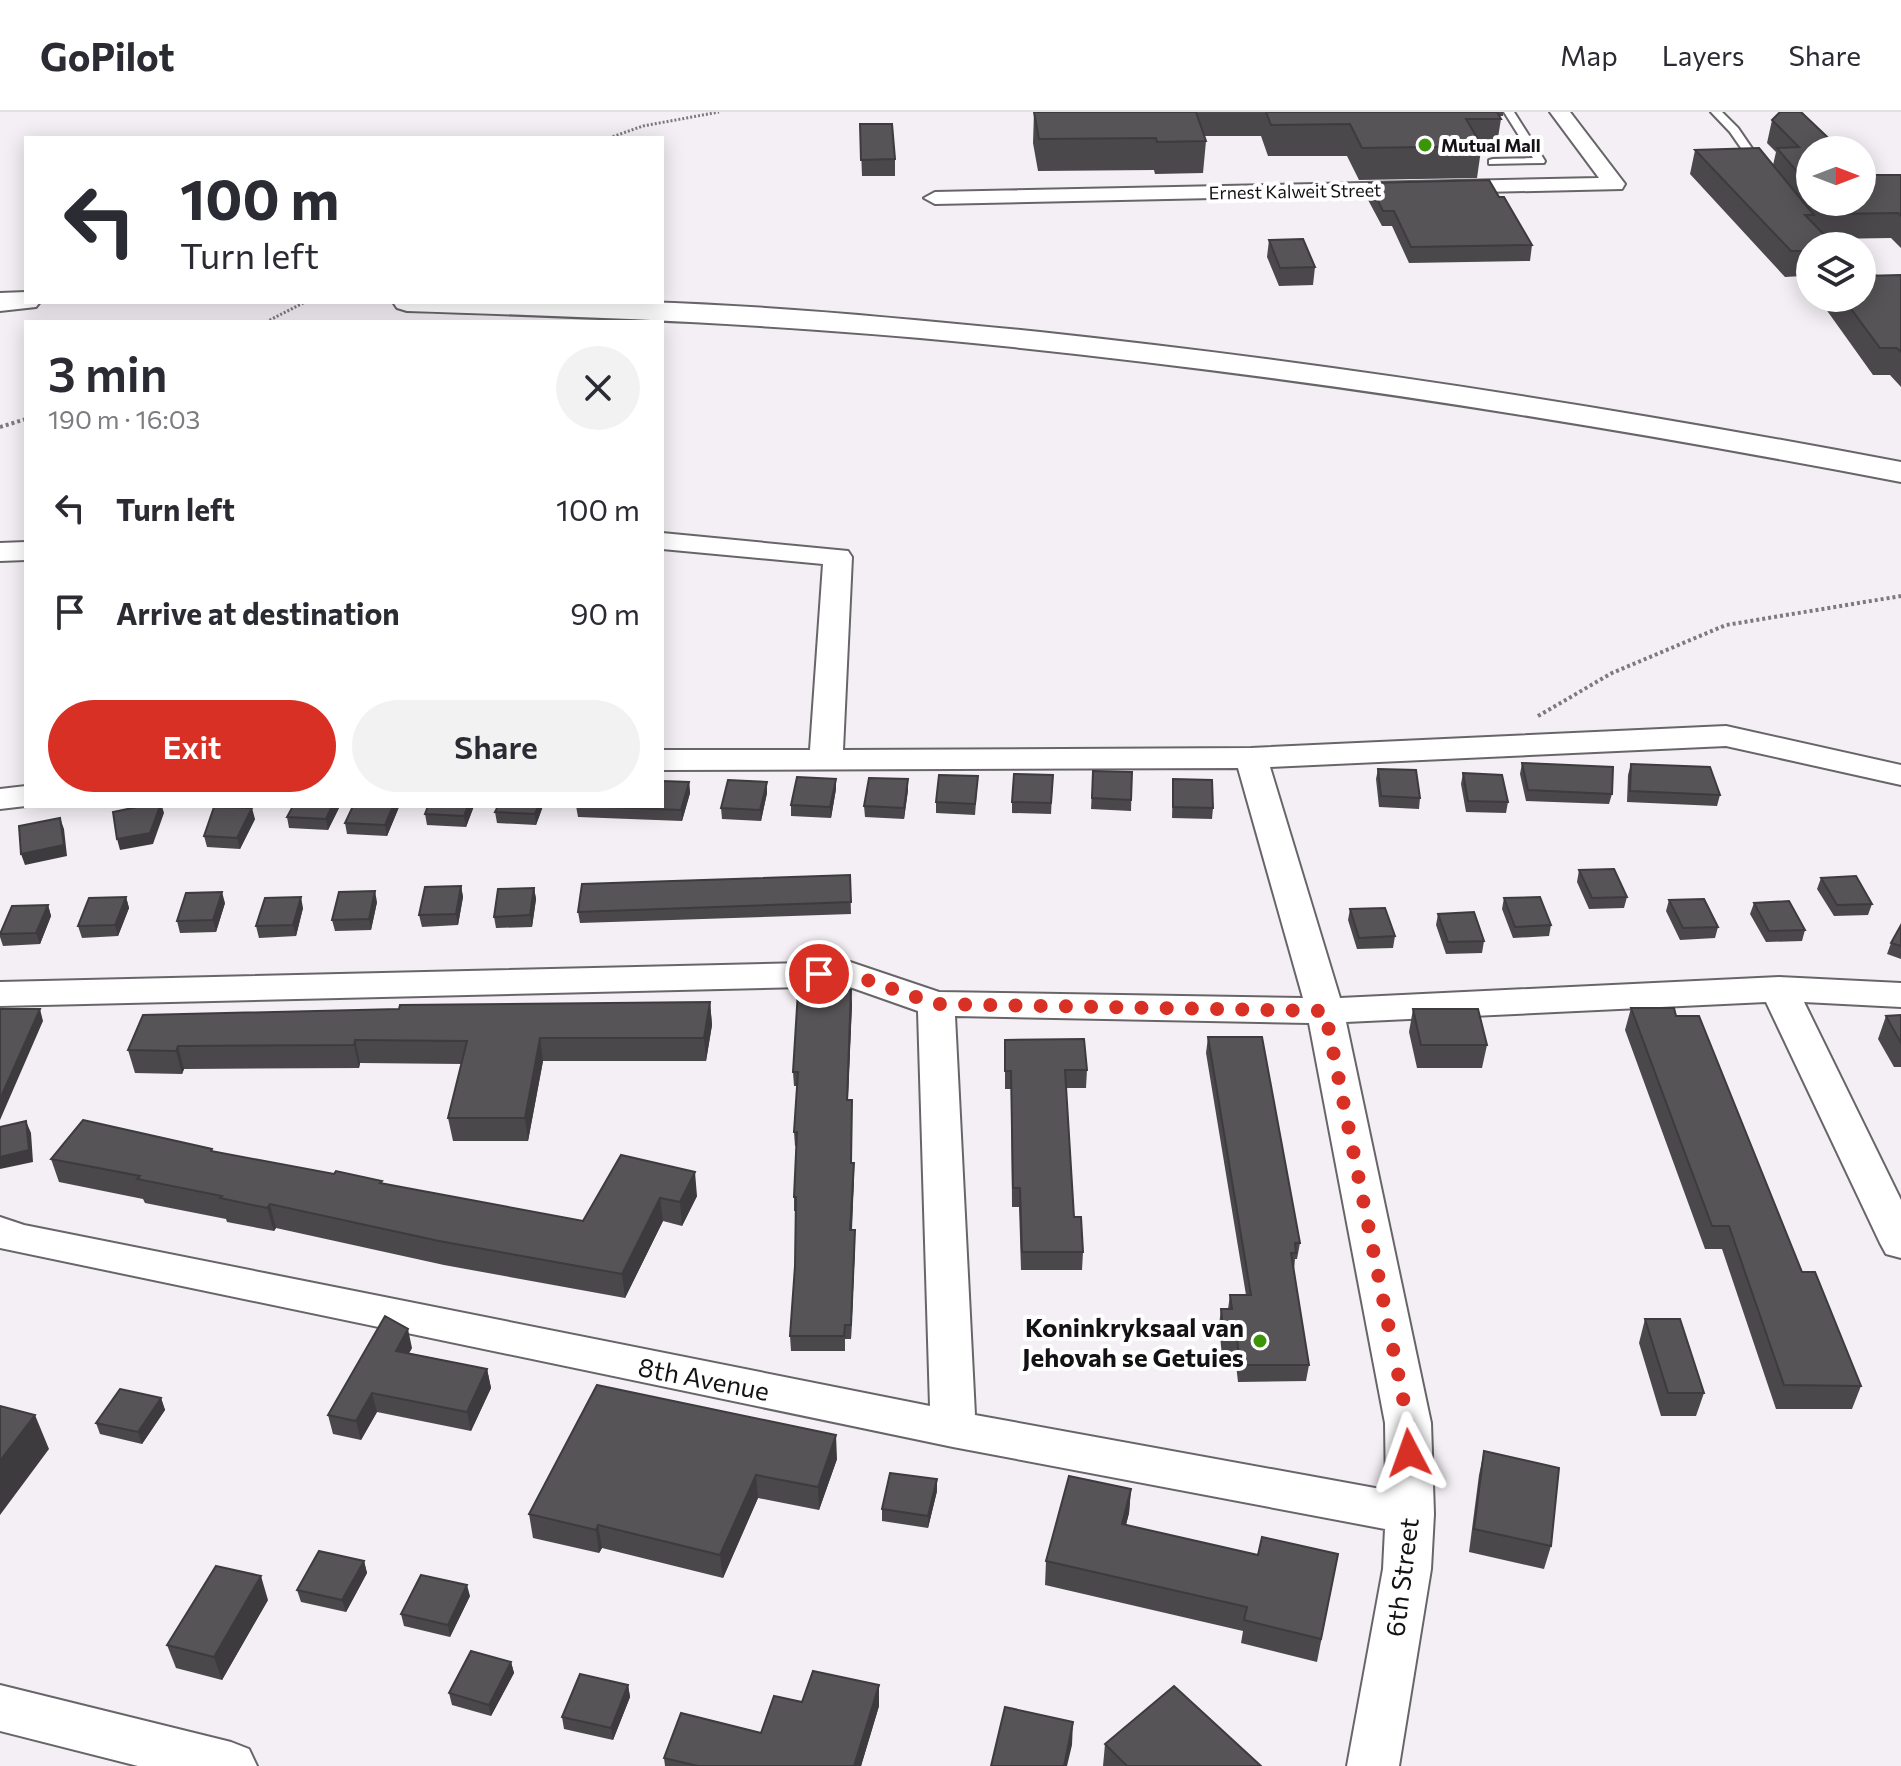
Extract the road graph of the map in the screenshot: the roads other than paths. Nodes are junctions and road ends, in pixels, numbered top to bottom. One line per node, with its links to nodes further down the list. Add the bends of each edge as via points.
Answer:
1 (1509, 112): 4 (lane, via 1540,161)
2 (1560, 112): 6 (street, Ernest Kalweit Street, via 1614,184)
3 (1716, 112): 5 (lane)
4 (1493, 162)
5 (1768, 181)
6 (935, 198)
7 (1876, 280): 8 (lane)
8 (1901, 292)
9 (24, 301): 10 (highway)
10 (0, 302)
11 (526, 304): 12 (highway, via 769,316 1143,352 1582,412)
12 (1901, 472)
13 (664, 541): 17 (street, via 838,557)
14 (24, 551): 15 (street)
15 (0, 552)
16 (1251, 758): 17 (street); 19 (street, via 1726,736); 26 (street, 6th Street)
17 (826, 759): 18 (street)
18 (664, 760)
19 (1901, 775)
20 (24, 796): 21 (street)
21 (0, 799)
22 (1779, 989): 24 (street); 26 (street); 28 (street)
23 (0, 994): 25 (street, via 850,974)
24 (1901, 995)
25 (936, 1004): 26 (street); 29 (street)
26 (1325, 1011): 30 (street, 6th Street, via 1408,1423)
27 (0, 1232): 29 (street, 8th Avenue)
28 (1901, 1243)
29 (953, 1429): 30 (street, 8th Avenue)
30 (1410, 1514): 33 (street, 6th Street, via 1407,1569)
31 (0, 1708): 32 (street)
32 (231, 1766)
33 (1373, 1766)

